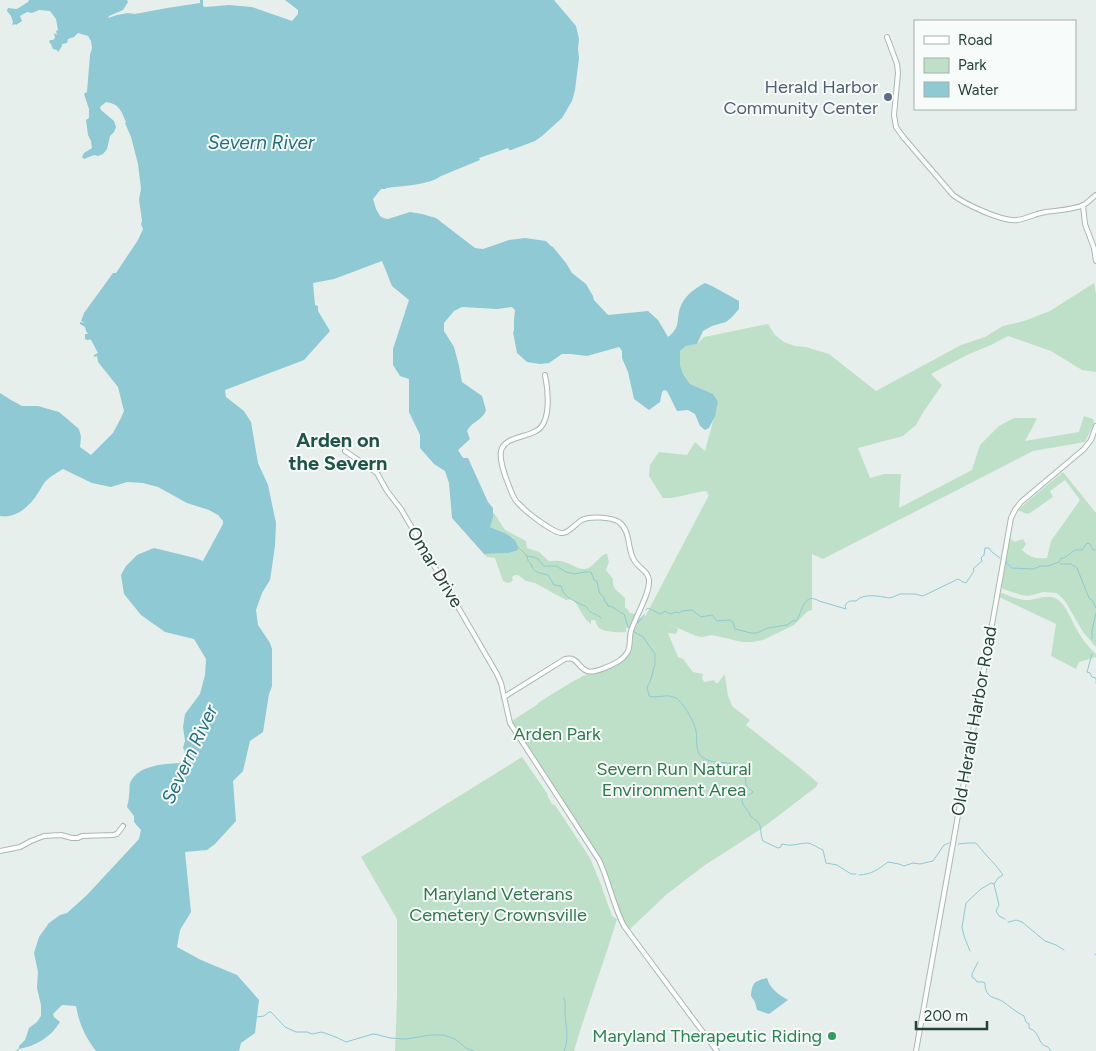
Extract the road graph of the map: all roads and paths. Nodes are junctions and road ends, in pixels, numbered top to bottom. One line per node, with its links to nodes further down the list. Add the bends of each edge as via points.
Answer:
1 (887, 37): 3 (street, via 898,73 896,126 953,195 1009,220)
2 (1096, 195): 3 (street)
3 (1083, 205): 4 (street)
4 (1096, 260)
5 (545, 375): 8 (street, via 548,391 543,424 536,431 509,441 501,451 515,500 560,533 586,518 618,522 625,530 633,559 649,580 626,656 591,672 568,658)
6 (1096, 426): 12 (street, Old Herald Harbor Road, via 1084,449 1021,502 1011,518)
7 (345, 451): 8 (street, Omar Drive, via 377,473 401,509 500,679)
8 (504, 698): 11 (street, Omar Drive, via 510,723 599,860 624,926)
9 (123, 826): 10 (street, via 113,835 44,836 20,847)
10 (0, 851)
11 (717, 1051)
12 (916, 1051)

